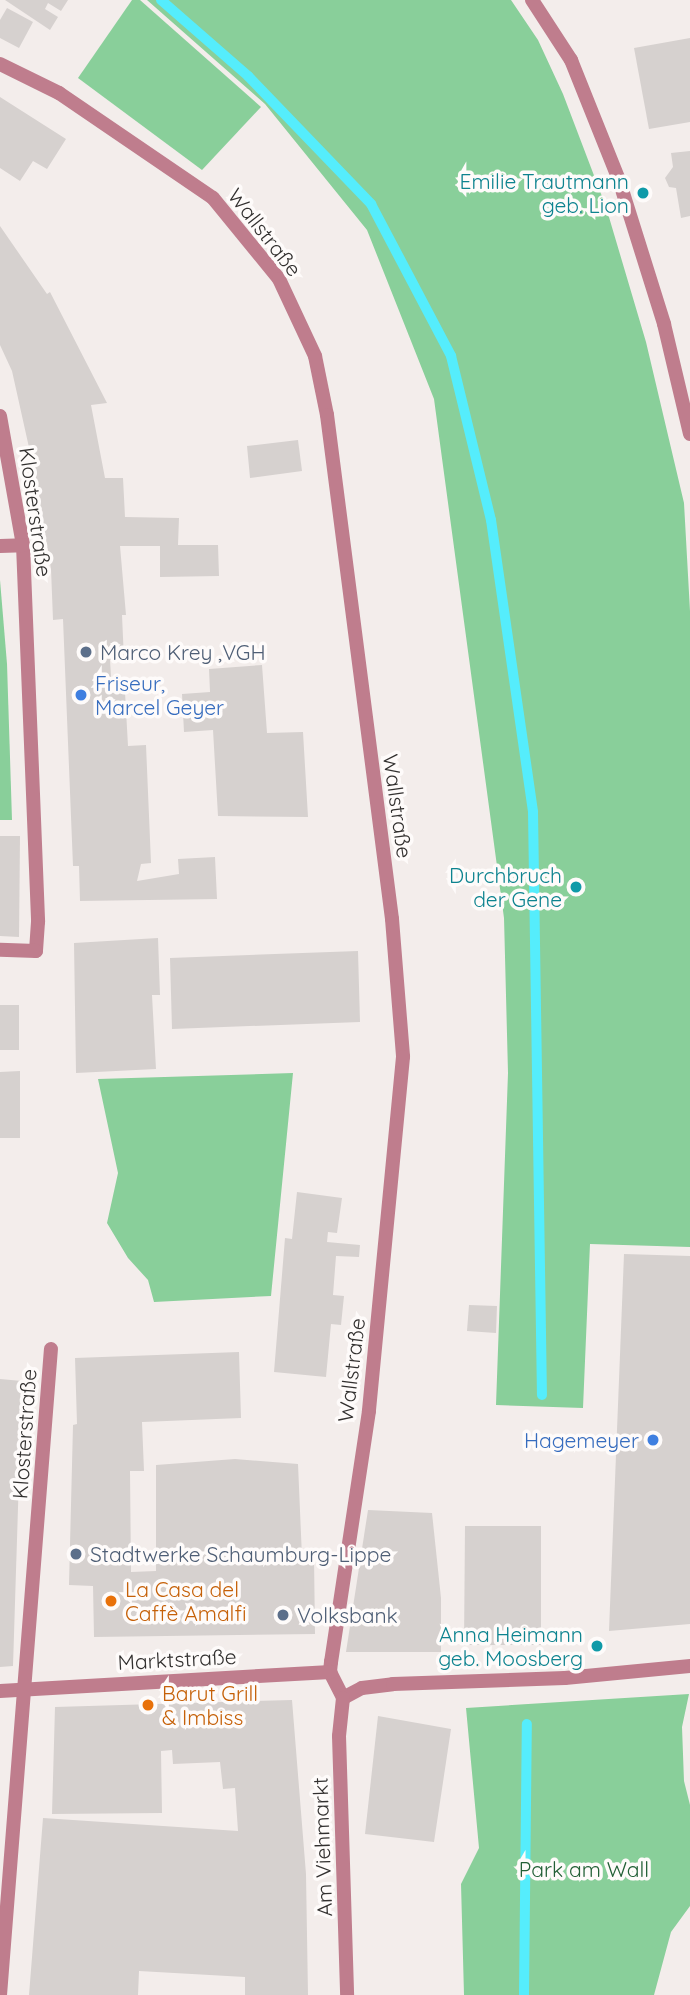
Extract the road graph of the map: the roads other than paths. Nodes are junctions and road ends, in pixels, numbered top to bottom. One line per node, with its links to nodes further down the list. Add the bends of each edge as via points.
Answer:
1 (532, 0): 4 (street, via 571,60 619,180 664,324)
2 (0, 64): 10 (street, Wallstraße, via 59,93 213,198 279,279 315,356 327,415 392,919 403,1057 369,1410)
3 (0, 416): 5 (street, Klosterstraße)
4 (690, 434)
5 (23, 545): 6 (street); 7 (street, Klosterstraße, via 38,922 36,951)
6 (0, 546)
7 (0, 950)
8 (51, 1349): 11 (street, Klosterstraße)
9 (690, 1666): 13 (street, via 565,1678 393,1684 362,1688)
10 (330, 1672): 11 (street, Marktstraße); 13 (street)
11 (27, 1689): 12 (street, Marktstraße); 14 (street, Klosterstraße)
12 (0, 1691)
13 (343, 1698): 15 (street, Am Viehmarkt, via 339,1736)
14 (0, 1995)
15 (347, 1995)

